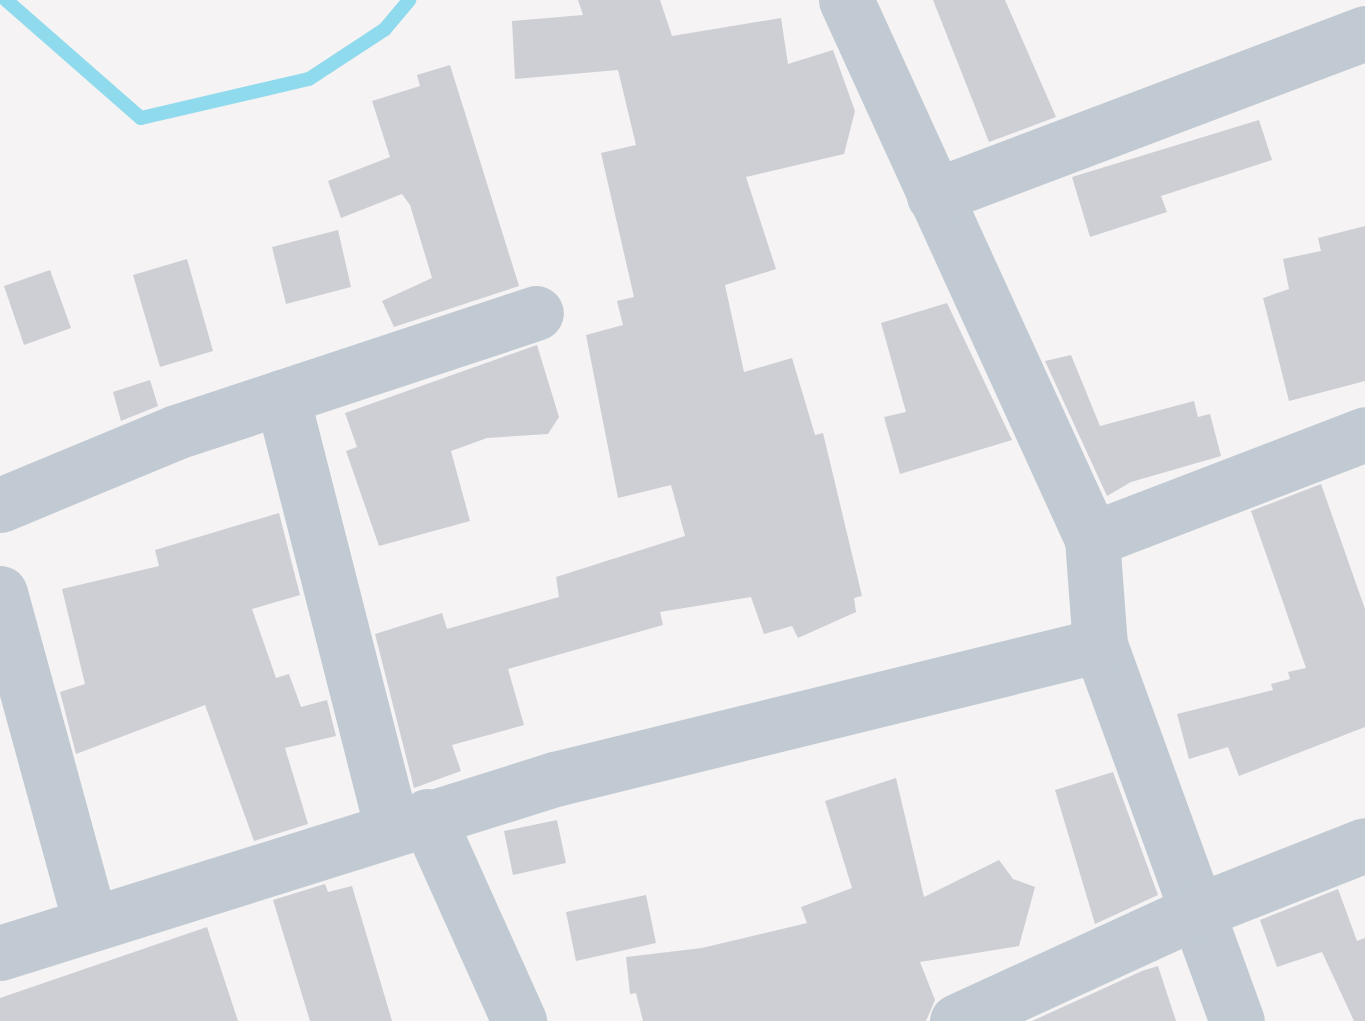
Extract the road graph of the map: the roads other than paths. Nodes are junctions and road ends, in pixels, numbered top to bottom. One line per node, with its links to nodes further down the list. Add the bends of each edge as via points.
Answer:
1 (846, 0): 3 (street)
2 (1365, 33): 3 (street)
3 (934, 196): 8 (street)
4 (536, 312): 5 (street)
5 (282, 397): 7 (street); 11 (street)
6 (1365, 434): 8 (street)
7 (0, 505)
8 (1092, 539): 10 (street)
9 (0, 593): 14 (street)
10 (1100, 645): 11 (street); 13 (street)
11 (410, 822): 14 (street); 16 (street)
12 (1365, 846): 13 (street)
13 (1200, 910): 17 (street); 18 (street)
14 (90, 922): 15 (street)
15 (0, 952)
16 (520, 1021)
17 (957, 1021)
18 (1237, 1021)

